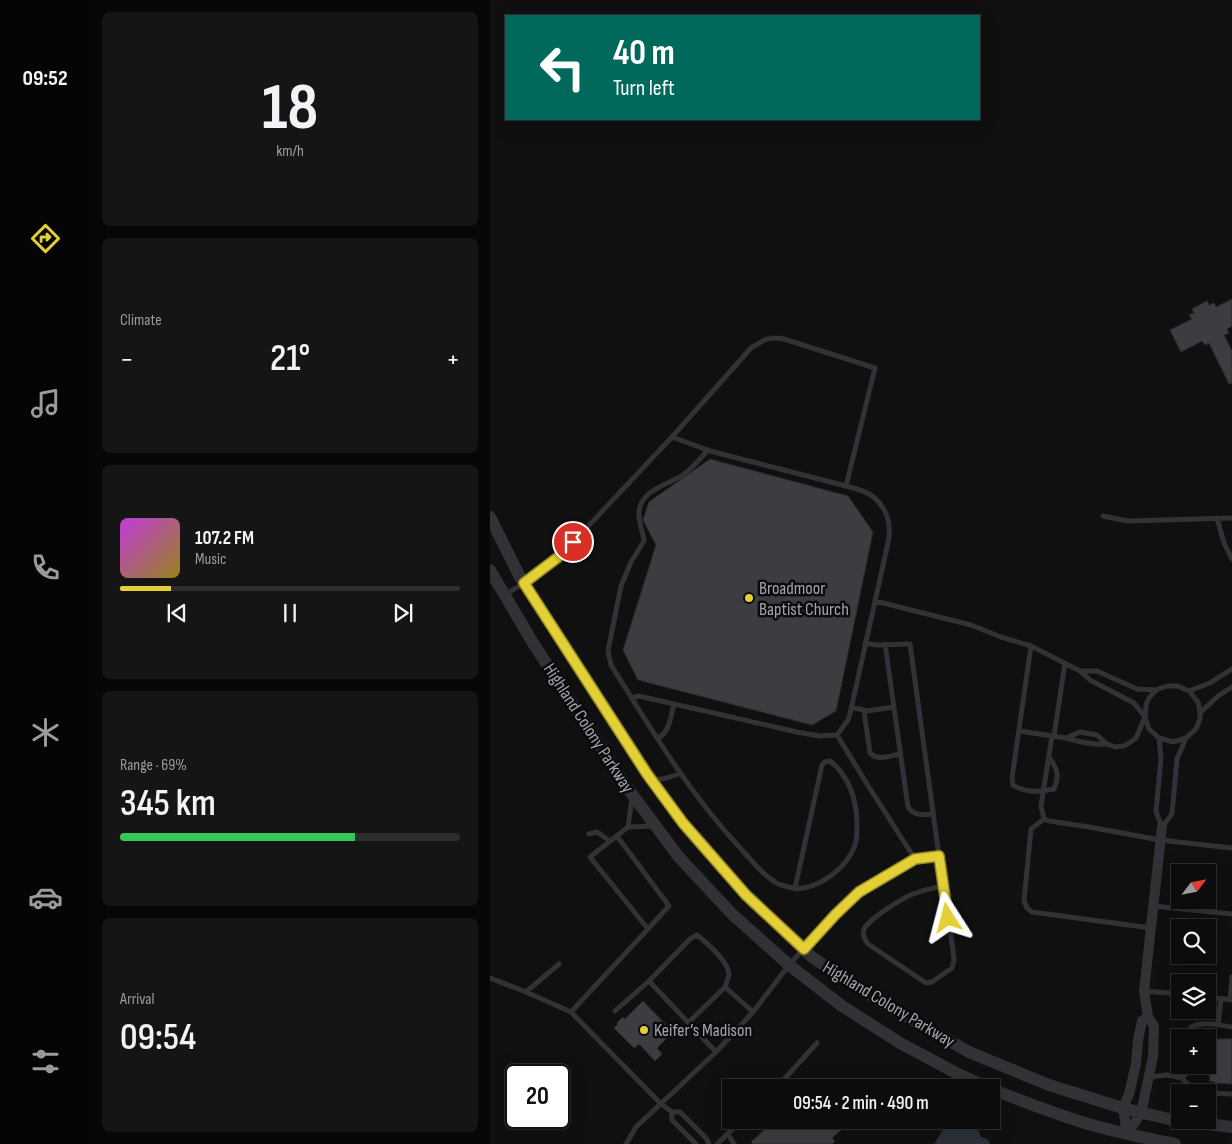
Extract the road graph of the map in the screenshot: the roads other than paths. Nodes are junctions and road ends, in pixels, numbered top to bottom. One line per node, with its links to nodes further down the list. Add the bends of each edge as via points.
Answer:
1 (672, 437): 2 (lane); 3 (lane, via 751,348 765,339 784,339 876,368); 10 (lane, via 561,555)
2 (708, 450): 3 (lane); 22 (lane, via 686,473 645,497 640,508 644,542 621,586 608,651 611,665)
3 (846, 486): 12 (lane, via 875,498 890,525)
4 (1103, 516): 6 (lane, via 1128,521)
5 (490, 517): 10 (street, Highland Colony Parkway)
6 (1217, 518): 7 (lane); 8 (lane)
7 (1232, 518)
8 (1232, 559)
9 (490, 570): 11 (street, Highland Colony Parkway)
10 (524, 583): 11 (lane); 39 (street, Highland Colony Parkway)
11 (505, 595): 42 (street, Highland Colony Parkway)
12 (875, 601): 13 (lane); 15 (lane, via 971,625)
13 (865, 643): 14 (lane); 24 (lane)
14 (885, 644): 25 (lane); 43 (lane, via 910,644)
15 (1031, 646): 16 (lane); 29 (lane)
16 (1065, 663): 18 (lane); 31 (lane)
17 (1232, 669): 21 (lane)
18 (1080, 671): 20 (lane, via 1097,672 1137,689); 28 (lane, via 1090,680 1134,703)
19 (1232, 687): 27 (lane)
20 (1156, 690): 21 (lane, via 1178,686); 28 (lane, via 1146,705)
21 (1189, 691): 27 (lane, via 1198,702)
22 (632, 698): 23 (lane, via 639,696); 35 (lane)
23 (674, 704): 30 (lane, via 797,732); 35 (lane, via 668,729)
24 (851, 707): 26 (lane); 30 (lane, via 848,720)
25 (894, 707): 26 (lane); 37 (lane)
26 (864, 711): 37 (lane, via 872,756)
27 (1200, 713): 34 (lane, via 1196,728)
28 (1145, 717): 33 (lane, via 1149,729); 36 (lane, via 1132,741 1124,746)
29 (1019, 731): 31 (lane); 41 (lane, via 1013,785 1019,789)
30 (837, 735): 54 (lane)
31 (1053, 736): 32 (lane); 38 (lane)
32 (1066, 738): 36 (lane); 36 (lane, via 1080,732 1097,735)
33 (1159, 738): 34 (lane, via 1173,742); 46 (lane, via 1161,758 1156,812)
34 (1186, 738): 46 (lane, via 1177,759 1172,814)
35 (658, 739): 40 (lane)
36 (1107, 744)
37 (900, 754): 43 (lane, via 908,807 917,814)
38 (1049, 756): 41 (lane); 41 (lane, via 1057,770 1055,786)
39 (648, 774): 40 (lane, via 661,780); 61 (street, Highland Colony Parkway, via 683,823 740,888)
40 (681, 774): 56 (lane, via 729,836 766,875 775,882)
41 (1043, 791): 44 (lane, via 1040,806)
42 (633, 795): 45 (street, Highland Colony Parkway); 47 (lane)
43 (934, 814): 53 (lane)
44 (1044, 819): 50 (lane); 59 (lane, via 1031,829 1026,908 1032,912)
45 (655, 826): 47 (lane); 63 (street, Highland Colony Parkway, via 731,913)
46 (1162, 826): 50 (street)
47 (628, 827): 49 (lane)
48 (589, 834): 51 (lane, via 597,832)
49 (617, 836): 51 (lane); 60 (lane, via 669,906)
50 (1160, 840): 52 (lane); 57 (street)
51 (610, 841): 60 (lane, via 588,855)
52 (1232, 848)
53 (939, 856): 54 (lane); 55 (lane)
54 (915, 859): 61 (lane, via 859,892)
55 (944, 886): 55 (lane, via 924,890 902,900 863,931 868,944 926,983 954,965)
56 (795, 888): 56 (lane, via 811,886 837,871 855,844 855,801 846,780 830,761 822,765)
57 (1153, 906): 58 (lane); 59 (street)
58 (1232, 914)
59 (1151, 928): 68 (street)
60 (648, 929): 75 (lane)
61 (804, 949): 63 (lane); 94 (street, Highland Colony Parkway, via 884,1004 969,1052 1049,1085)
62 (559, 964): 69 (lane)
63 (789, 965): 76 (lane); 88 (street, Highland Colony Parkway, via 842,1006 900,1044)
64 (490, 978): 69 (lane)
65 (1232, 978): 73 (lane)
66 (649, 981): 67 (lane, via 697,935 727,966 729,975); 74 (lane); 78 (lane)
67 (725, 987): 76 (lane); 78 (lane)
68 (1144, 991): 70 (lane); 77 (street)
69 (526, 992): 75 (lane)
70 (1171, 993)
71 (1216, 998): 72 (lane)
72 (1221, 999): 73 (lane); 79 (lane)
73 (1231, 1000)
74 (615, 1011)
75 (571, 1012): 93 (lane)
76 (753, 1012): 83 (lane)
77 (1148, 1017): 85 (street, via 1154,1026); 94 (street, via 1142,1021 1136,1064)
78 (688, 1023): 83 (lane)
79 (1218, 1025): 80 (lane); 81 (lane, via 1197,1024)
80 (1232, 1027)
81 (1190, 1029)
82 (818, 1043): 87 (lane)
83 (716, 1052): 93 (lane)
84 (1185, 1074): 86 (lane)
85 (1149, 1078): 86 (lane, via 1167,1075); 96 (street)
86 (1182, 1078): 89 (lane)
87 (784, 1079)
88 (969, 1079)
89 (1187, 1084)
90 (1000, 1092): 100 (street, Highland Colony Parkway)
91 (1216, 1093): 92 (lane)
92 (1232, 1094)
93 (660, 1103): 95 (lane); 101 (lane, via 636,1127)
94 (1123, 1108): 96 (street, Highland Colony Parkway); 100 (street)
95 (672, 1112): 102 (lane, via 672,1120); 103 (lane, via 680,1112)
96 (1141, 1113): 97 (street, Highland Colony Parkway); 100 (street)
97 (1232, 1127)
98 (733, 1129): 99 (lane)
99 (728, 1134): 104 (lane); 105 (lane)
100 (1126, 1136): 106 (street, Highland Colony Parkway)
101 (626, 1144)
102 (696, 1144)
103 (709, 1144)
104 (717, 1144)
105 (734, 1144)
106 (1175, 1144)

